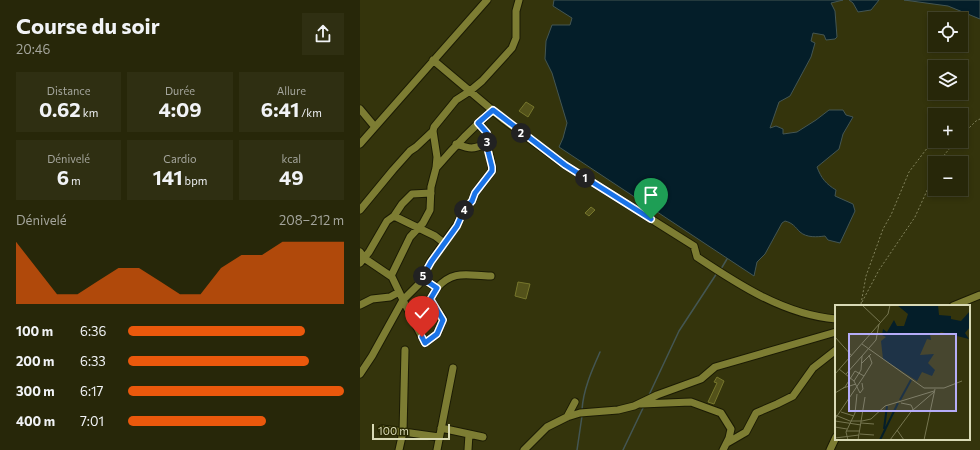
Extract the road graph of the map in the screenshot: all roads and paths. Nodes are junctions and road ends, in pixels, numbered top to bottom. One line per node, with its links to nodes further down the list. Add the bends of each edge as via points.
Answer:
1 (487, 0): 3 (street)
2 (519, 0): 4 (street, via 516,11 516,38 512,48)
3 (433, 60): 4 (street); 9 (street)
4 (470, 91): 6 (street); 11 (street, via 456,100)
5 (360, 109): 9 (street)
6 (493, 110): 8 (street); 36 (street, via 565,165 694,246 697,257 739,284 796,312)
7 (980, 119): 10 (path)
8 (478, 123): 12 (street, via 487,133); 14 (street)
9 (375, 127): 13 (street)
10 (968, 129)
11 (433, 131): 18 (street); 21 (street, via 397,165)
12 (486, 143): 14 (street, via 475,148); 24 (street, via 492,171)
13 (360, 144)
14 (456, 144): 18 (street)
15 (928, 146): 34 (path, via 909,172 883,229 866,276)
16 (950, 148): 17 (path)
17 (944, 156)
18 (436, 168): 20 (street)
19 (928, 188): 34 (path, via 914,217 878,270)
20 (431, 193): 22 (street, via 412,194); 23 (street, via 430,210)
21 (360, 210)
22 (394, 216): 23 (street); 25 (street, via 387,220 369,252)
23 (418, 228): 24 (street); 26 (street, via 410,238)
24 (444, 243): 28 (street)
25 (361, 258): 26 (street)
26 (392, 276): 30 (street)
27 (491, 276): 29 (street, via 457,274)
28 (422, 278): 29 (street); 32 (street)
29 (437, 288): 32 (street, via 431,300 443,320 437,334 425,343)
30 (399, 292): 32 (street); 33 (street)
31 (980, 295): 35 (street)
32 (403, 300): 41 (street)
33 (360, 305)
34 (861, 305)
35 (955, 305)
36 (835, 319)
37 (835, 332): 43 (street, via 715,367 701,379)
38 (405, 350): 47 (street)
39 (835, 351): 52 (street, via 813,368 793,396 756,413 746,432)
40 (453, 368): 45 (street)
41 (360, 374)
42 (575, 402): 44 (street)
43 (639, 404): 44 (street, via 624,409 580,413); 52 (street, via 687,401 718,412 731,427)
44 (567, 418): 56 (street, via 547,427)
45 (441, 428): 48 (street); 49 (street)
46 (382, 429): 47 (street)
47 (403, 432): 49 (street); 53 (street)
48 (469, 434): 50 (street); 55 (street)
49 (440, 437): 54 (street)
50 (483, 437)
51 (835, 440): 58 (street)
52 (727, 443): 57 (street)
53 (400, 450)
54 (437, 450)
55 (468, 450)
56 (524, 450)
57 (723, 450)
58 (830, 450)

